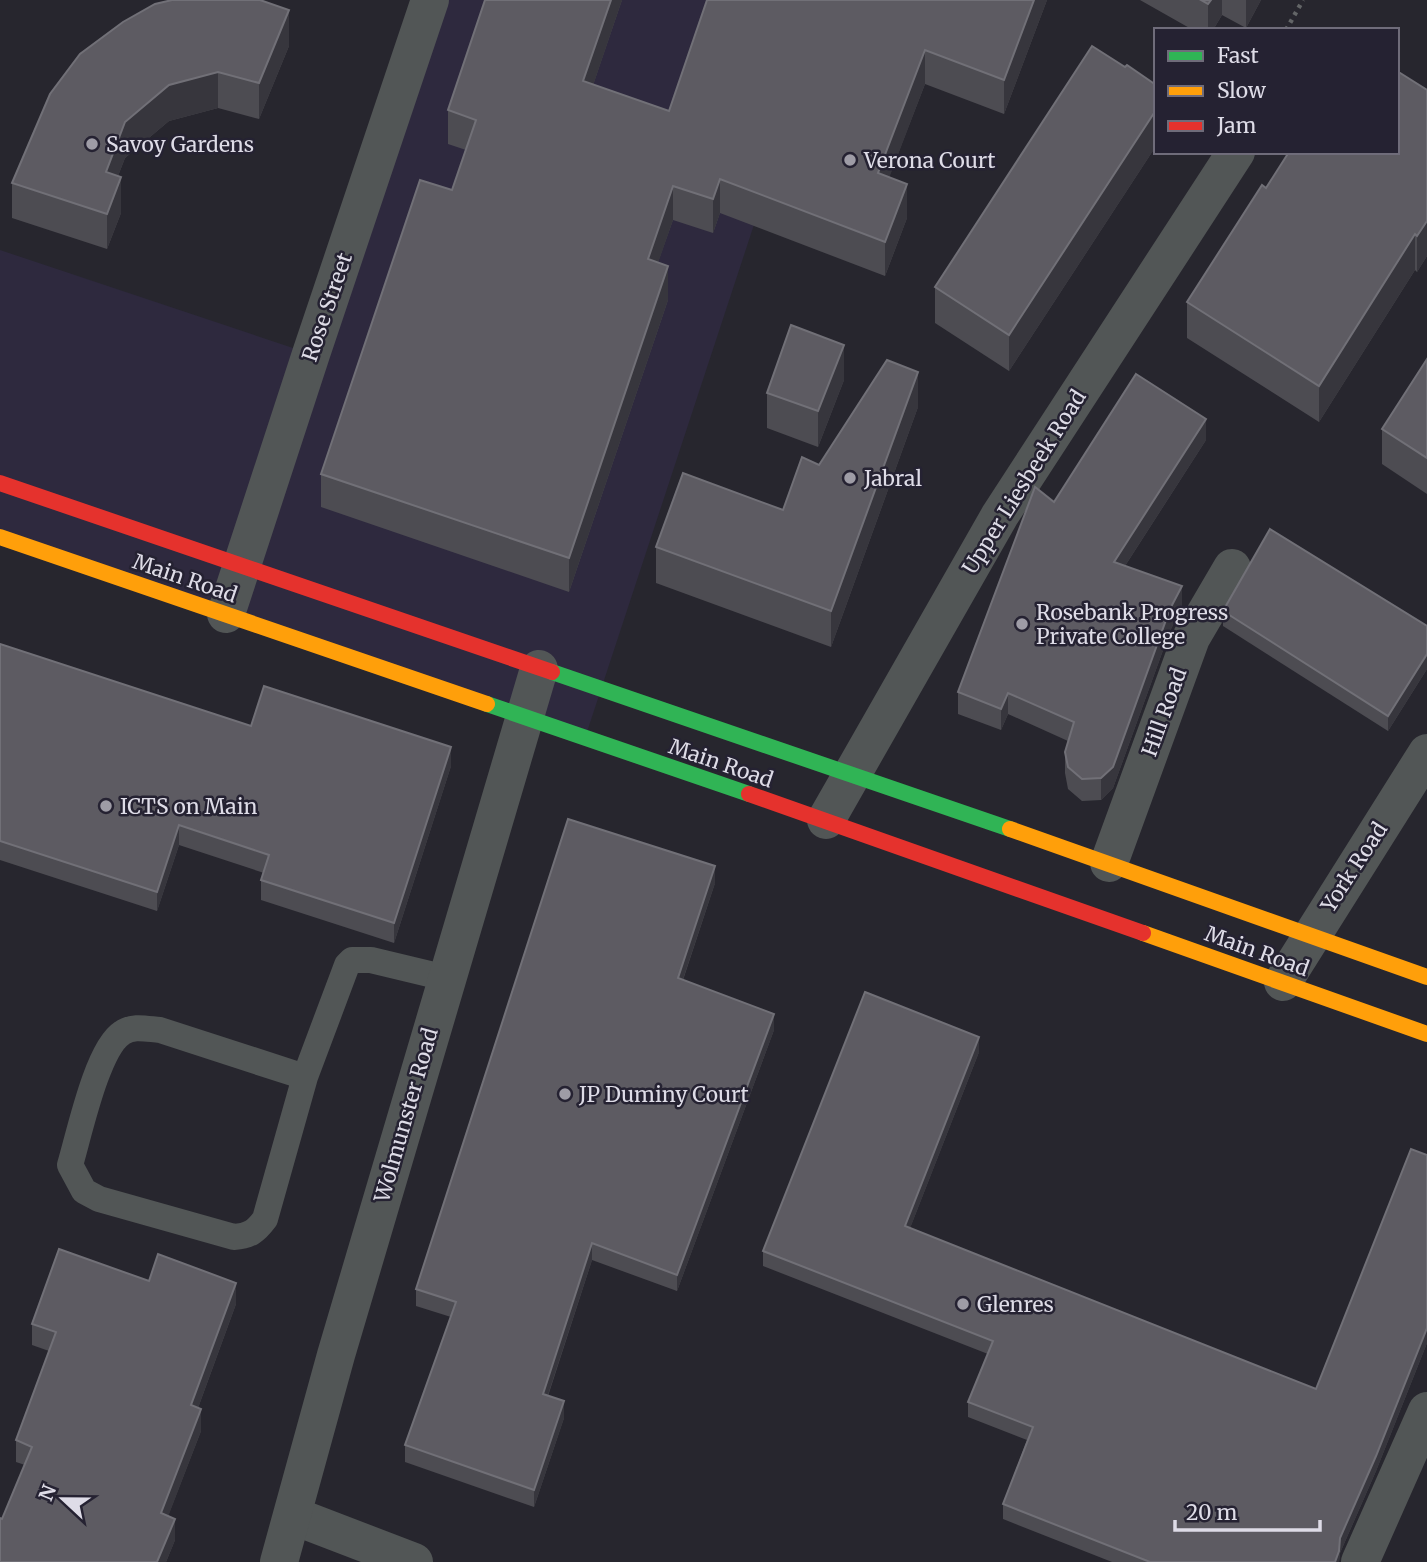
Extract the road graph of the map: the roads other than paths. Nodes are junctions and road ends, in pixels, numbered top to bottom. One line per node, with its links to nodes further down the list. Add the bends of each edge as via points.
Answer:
1 (430, 0): 5 (street, Rose Street)
2 (1236, 154): 11 (street, Upper Liesbeek Road, via 1000,515)
3 (0, 483): 5 (main road, Main Road)
4 (0, 537): 7 (main road, Main Road)
5 (242, 566): 7 (street, Rose Street); 8 (main road, Main Road)
6 (1232, 568): 13 (street, Hill Road, via 1191,638)
7 (226, 614): 9 (main road, Main Road)
8 (539, 669): 9 (street, Wolmunster Road); 11 (main road, Main Road)
9 (523, 717): 12 (main road, Main Road); 16 (street, Wolmunster Road)
10 (1427, 753): 14 (street, York Road)
11 (852, 775): 12 (street, Upper Liesbeek Road); 13 (main road, Main Road)
12 (825, 820): 17 (main road, Main Road)
13 (1108, 863): 14 (main road, Main Road)
14 (1311, 934): 15 (main road, Main Road); 17 (street, York Road)
15 (1427, 977)
16 (446, 978): 19 (lane, via 372,960 352,960); 21 (street, Wolmunster Road)
17 (1283, 982): 18 (main road, Main Road)
18 (1427, 1034)
19 (305, 1077): 19 (lane, via 265,1219 247,1236 234,1237 99,1199 84,1191 77,1180 71,1165 102,1060 124,1031 160,1030)
20 (1427, 1411): 24 (street)
21 (294, 1516): 22 (street, Wolmunster Road); 23 (street)
22 (279, 1562)
23 (415, 1562)
24 (1360, 1562)

